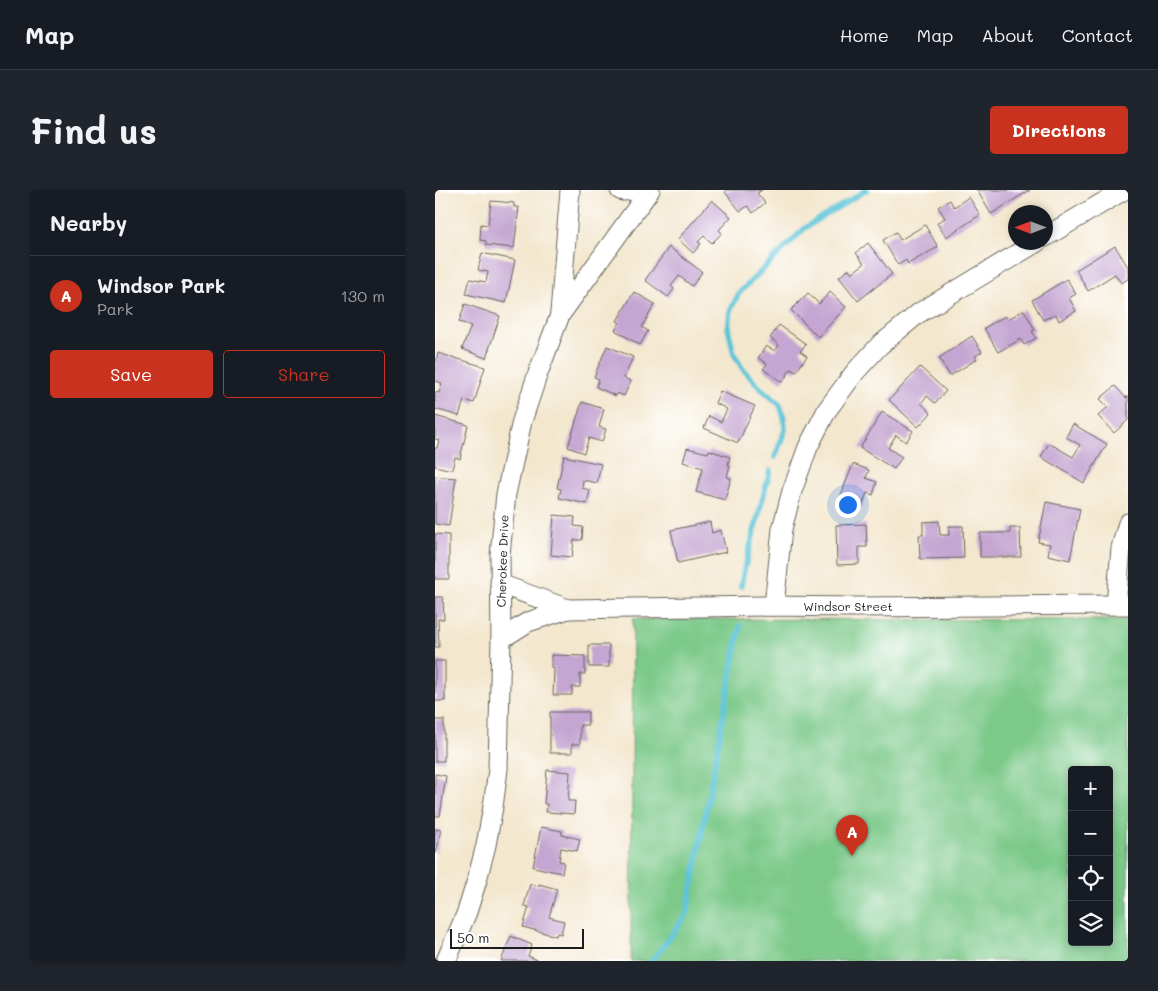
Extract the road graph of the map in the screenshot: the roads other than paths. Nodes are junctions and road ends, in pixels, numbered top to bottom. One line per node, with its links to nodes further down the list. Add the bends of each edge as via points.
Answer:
1 (570, 190): 8 (street)
2 (620, 190): 3 (street)
3 (632, 190)
4 (650, 190): 8 (street, Cherokee Drive)
5 (1124, 190): 6 (street)
6 (1053, 232)
7 (1024, 250): 12 (street, via 919,313 879,346 827,410 808,447 792,491 783,529)
8 (560, 315): 10 (street, Cherokee Drive, via 520,430 506,494)
9 (1128, 524): 11 (street, via 1121,548)
10 (500, 584): 13 (street, Windsor Street); 14 (street, Cherokee Drive)
11 (1122, 605): 12 (street, Windsor Street)
12 (774, 606): 13 (street, Windsor Street)
13 (568, 609): 14 (street, Windsor Street, via 529,622)
14 (501, 639): 15 (street, Cherokee Drive, via 498,769 493,807 477,880)
15 (446, 961)

